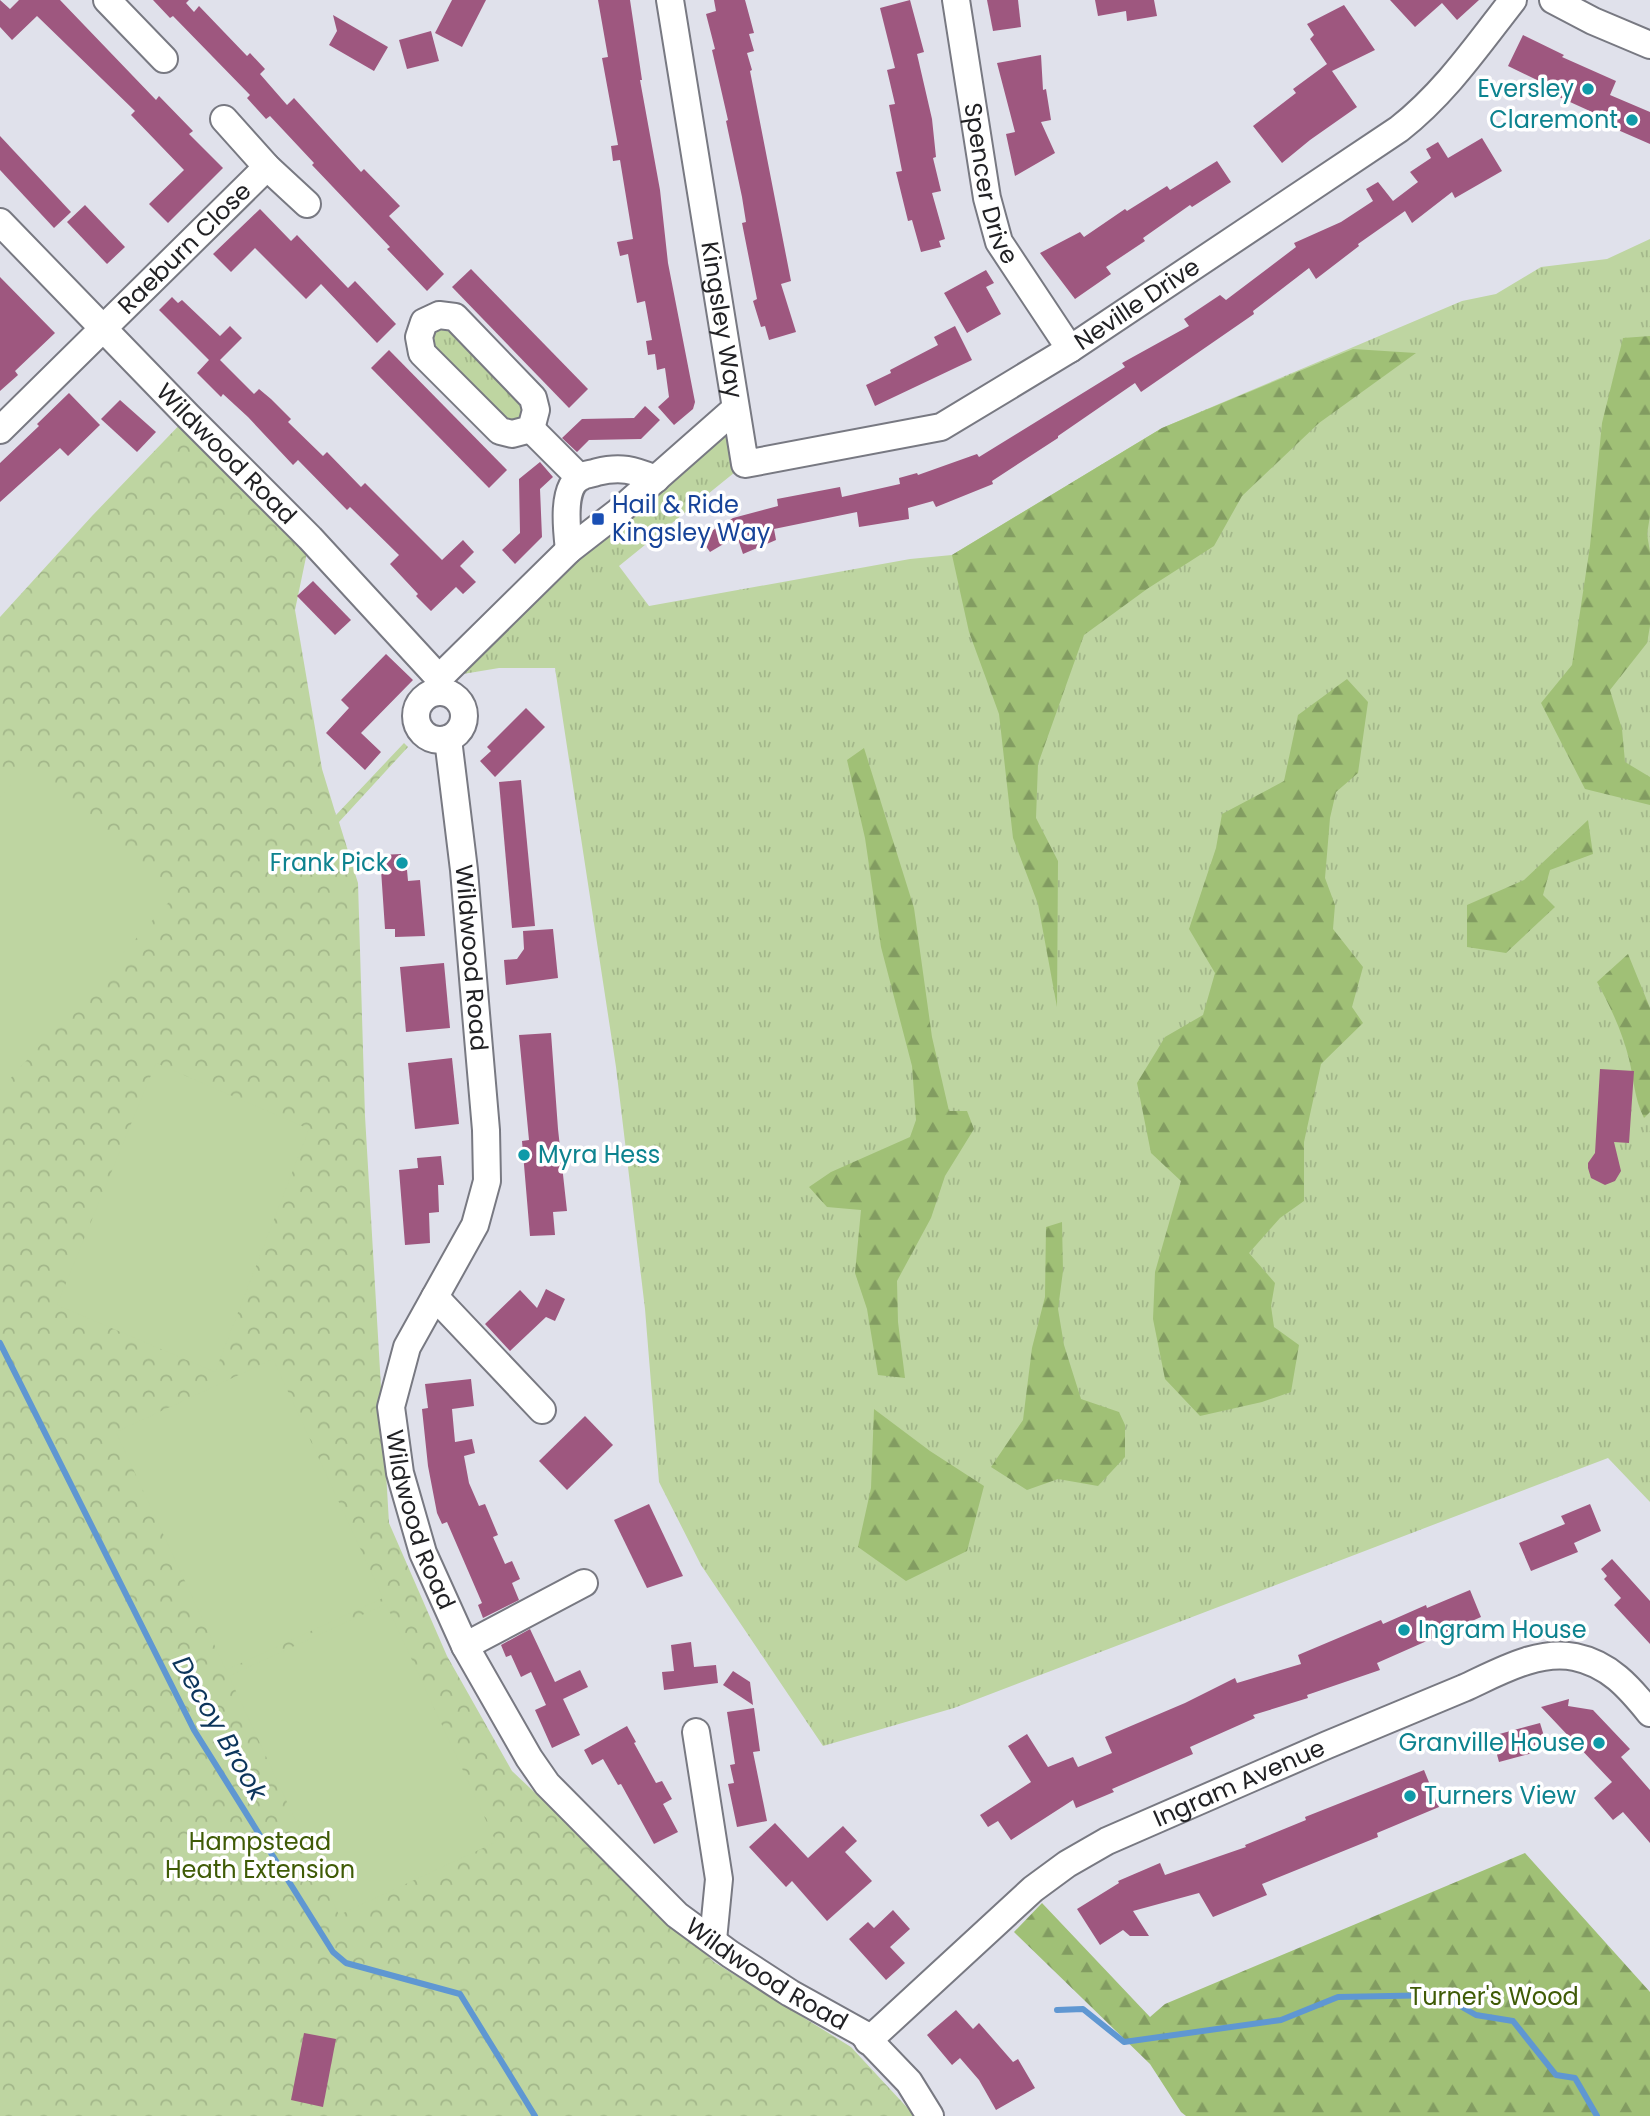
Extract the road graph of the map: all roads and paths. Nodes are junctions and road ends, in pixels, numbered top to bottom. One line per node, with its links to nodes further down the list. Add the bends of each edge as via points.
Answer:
1 (107, 0): 7 (street)
2 (670, 0): 14 (street, Kingsley Way)
3 (956, 0): 13 (street, Spencer Drive, via 987,198 999,242)
4 (1513, 0): 13 (street, Neville Drive, via 1426,108)
5 (1553, 0): 6 (street)
6 (1650, 46)
7 (164, 59)
8 (223, 119): 9 (street, Raeburn Close)
9 (267, 167): 10 (street, Raeburn Close); 12 (street, Raeburn Close)
10 (307, 204)
11 (0, 222): 12 (street, Wildwood Road)
12 (103, 329): 16 (street, Raeburn Close); 20 (street, Wildwood Road, via 310,538)
13 (1070, 349): 14 (street, Neville Drive, via 941,427 745,464)
14 (735, 410): 18 (street, Kingsley Way)
15 (531, 429): 15 (street, via 512,434 500,430 422,353 419,337 424,321 439,315 455,317 533,398 536,411); 17 (street)
16 (0, 430)
17 (579, 477): 18 (street, via 628,468); 19 (street, via 571,488 567,509)
18 (656, 479): 19 (street, Kingsley Way)
19 (569, 550): 20 (street, Kingsley Way)
20 (440, 685): 21 (street, via 457,698 465,716 463,726); 21 (street, via 421,701 416,720 426,735)
21 (448, 739): 22 (street, Wildwood Road, via 472,962 487,1181 475,1225)
22 (435, 1297): 23 (street); 25 (street, Wildwood Road, via 407,1348 391,1407 400,1473 423,1553)
23 (542, 1410)
24 (584, 1583): 25 (street)
25 (465, 1646): 28 (street, Wildwood Road, via 547,1784 677,1915)
26 (1650, 1713): 29 (street, Ingram Avenue, via 1603,1665 1574,1656 1532,1660 1424,1703 1107,1841 1067,1864 1033,1889)
27 (696, 1732): 28 (street, via 719,1879)
28 (713, 1940): 29 (street, Wildwood Road)
29 (868, 2040): 30 (street, Wildwood Road, via 909,2082)
30 (930, 2116)

